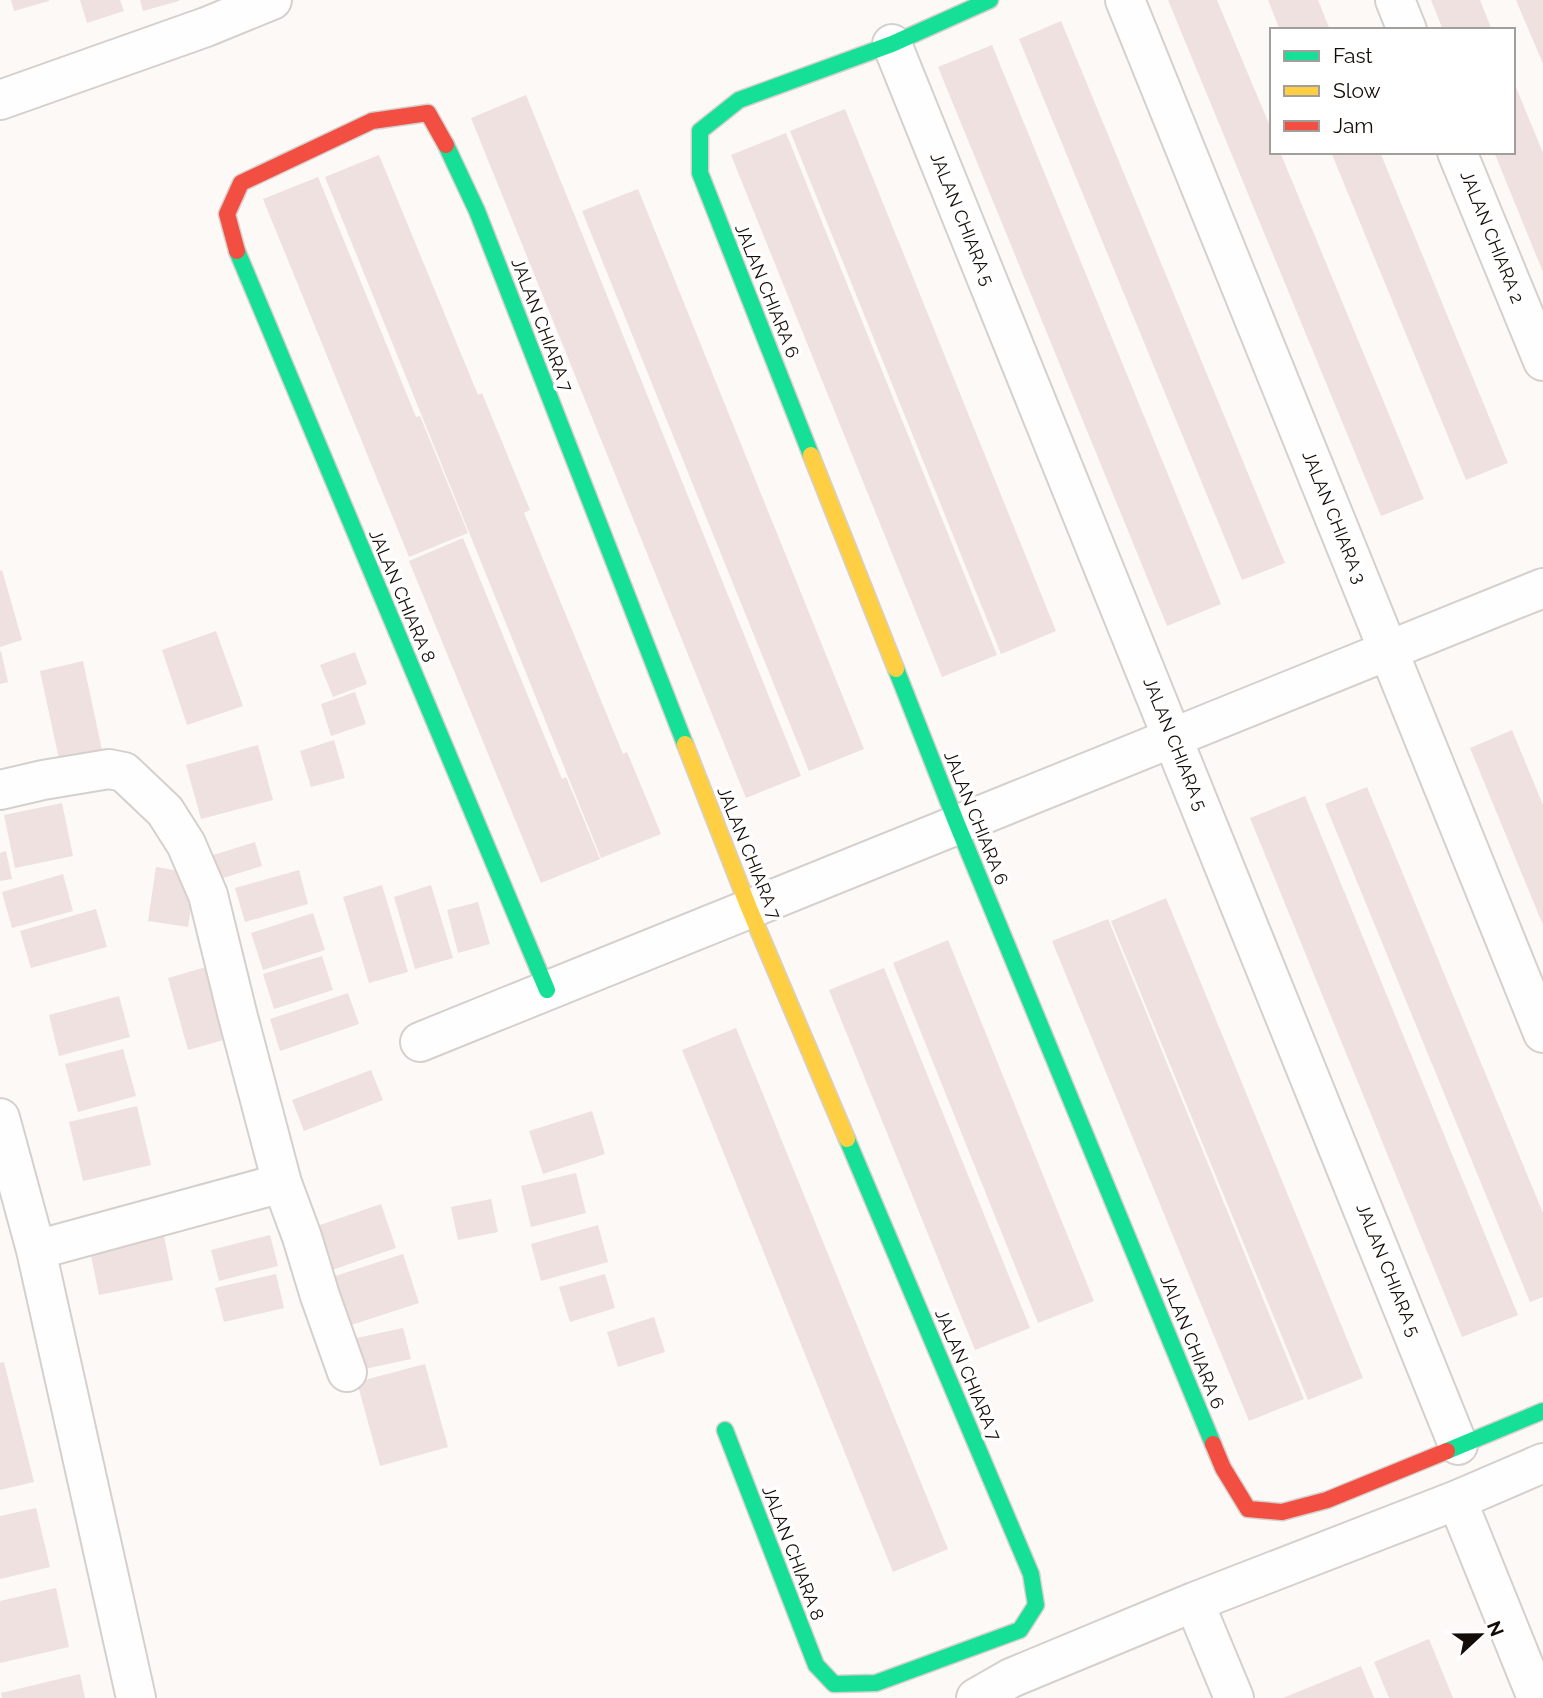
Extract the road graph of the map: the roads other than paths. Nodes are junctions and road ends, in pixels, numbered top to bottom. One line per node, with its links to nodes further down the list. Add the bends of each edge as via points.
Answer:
1 (272, 0): 5 (street)
2 (990, 0): 7 (street)
3 (1125, 0): 13 (street, JALAN CHIARA 3)
4 (1395, 0): 6 (street)
5 (201, 14): 8 (street)
6 (1406, 28)
7 (891, 44): 14 (street, JALAN CHIARA 5); 16 (street, JALAN CHIARA 6, via 739,100 700,131 700,173)
8 (0, 100)
9 (1458, 154): 11 (street, JALAN CHIARA 2)
10 (227, 214): 17 (street, JALAN CHIARA 7, via 241,184 372,121 428,113 477,211); 18 (street, JALAN CHIARA 8, via 237,252)
11 (1543, 362)
12 (1543, 588): 13 (street)
13 (1388, 650): 14 (street); 19 (street, JALAN CHIARA 3)
14 (1172, 737): 16 (street); 27 (street, JALAN CHIARA 5)
15 (0, 790): 22 (street, via 109,769 124,772 164,811 186,844 208,895)
16 (957, 824): 17 (street); 27 (street, JALAN CHIARA 6, via 1223,1468 1248,1509 1282,1512 1327,1500)
17 (749, 908): 18 (street); 31 (street, JALAN CHIARA 7, via 1031,1574 1036,1605 1020,1630 876,1683)
18 (547, 990): 20 (street)
19 (1543, 1034)
20 (420, 1042)
21 (0, 1118): 23 (street)
22 (282, 1183): 23 (street); 24 (street)
23 (36, 1250): 32 (street)
24 (347, 1372)
25 (1543, 1411): 27 (street)
26 (725, 1430): 31 (street, JALAN CHIARA 8, via 816,1665)
27 (1458, 1445)
28 (1543, 1463): 29 (street)
29 (1457, 1500): 30 (street); 35 (street)
30 (1195, 1602): 33 (street, via 1011,1678); 34 (street)
31 (834, 1684)
32 (136, 1698)
33 (976, 1698)
34 (1234, 1698)
35 (1537, 1698)

